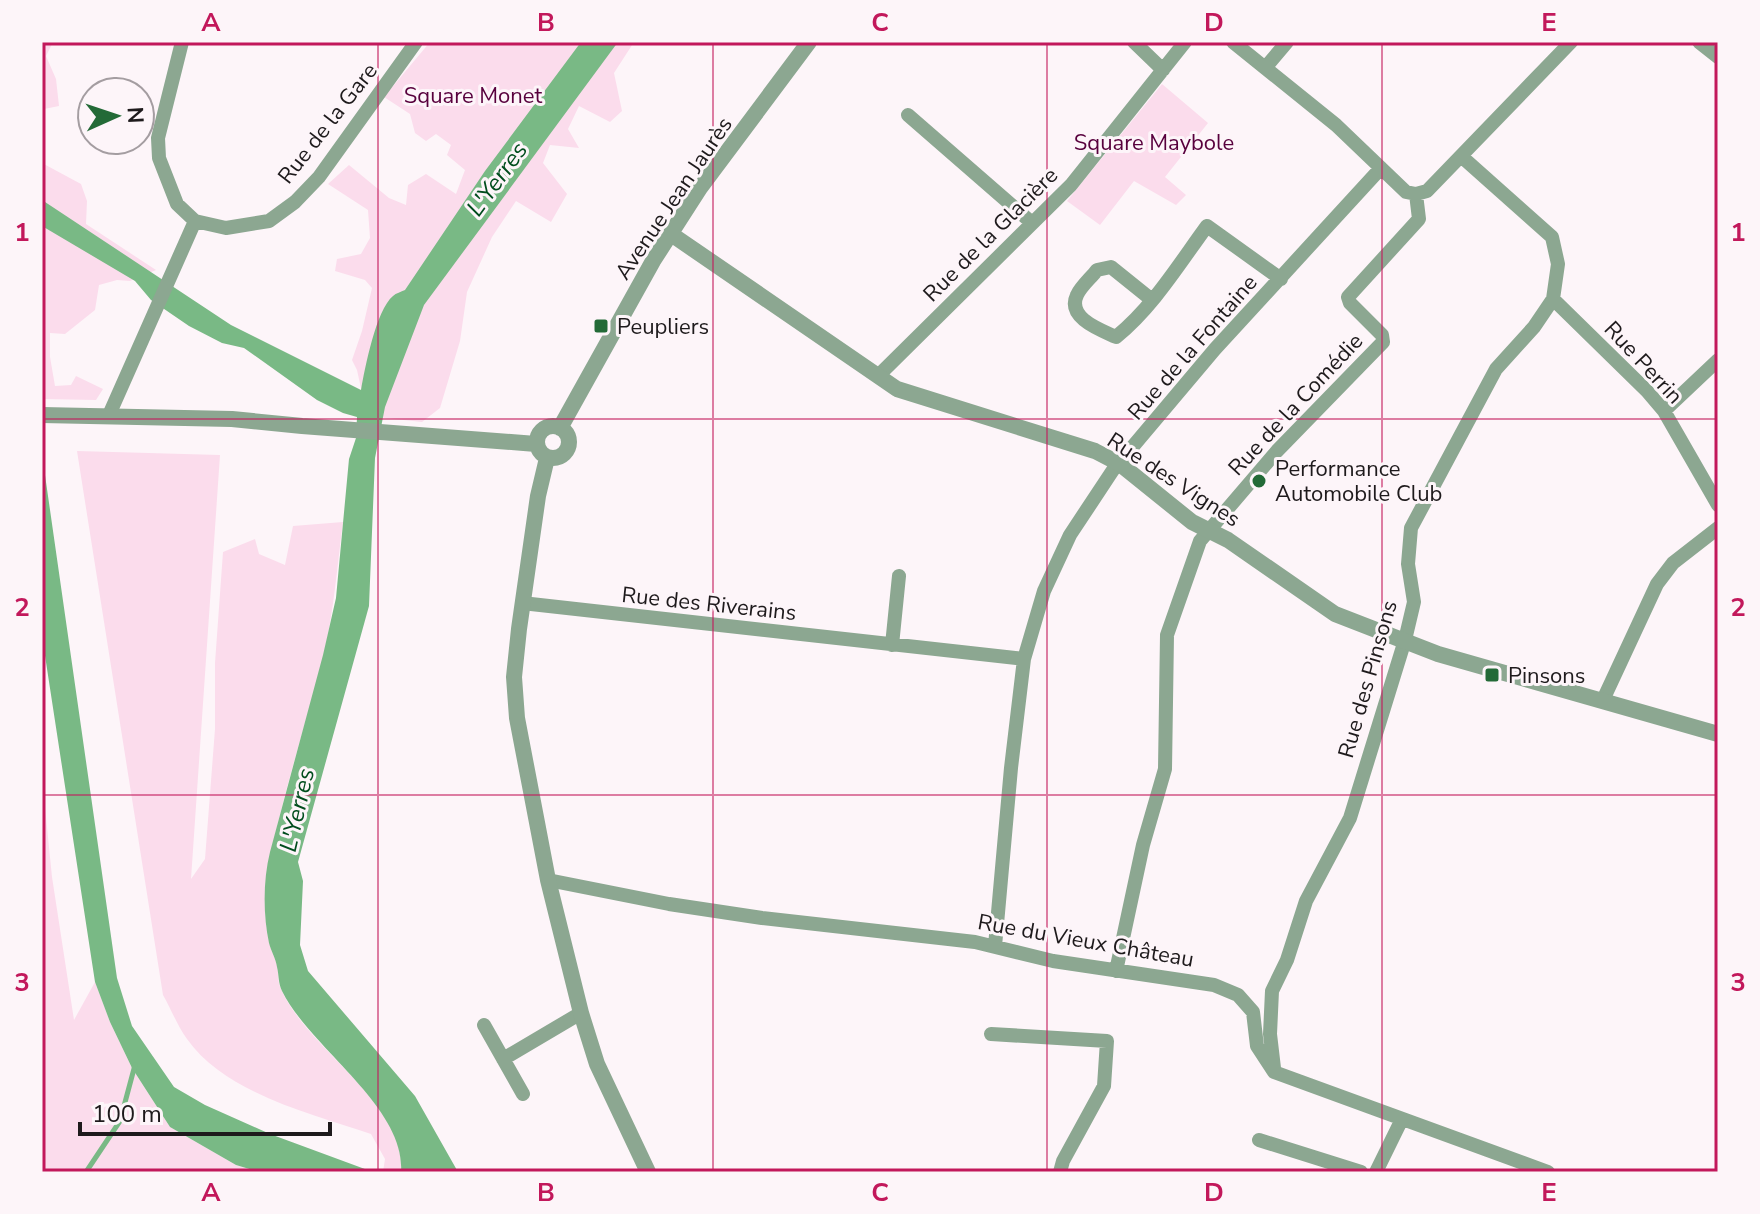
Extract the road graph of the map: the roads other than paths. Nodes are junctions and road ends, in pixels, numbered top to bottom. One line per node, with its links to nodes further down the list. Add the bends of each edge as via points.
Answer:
1 (182, 42): 17 (street, via 158,138 159,158 177,204)
2 (416, 42): 17 (street, Rue de la Gare, via 319,177 282,214 237,228)
3 (809, 42): 19 (street, Avenue Jean Jaurès)
4 (1134, 42): 12 (street)
5 (1185, 42): 12 (street, Rue de la Glacière)
6 (1233, 42): 11 (street)
7 (1287, 42): 11 (street)
8 (1571, 42): 14 (street)
9 (1700, 42): 10 (street)
10 (1718, 57)
11 (1265, 68): 15 (street)
12 (1163, 70): 18 (street, Rue de la Glacière, via 1071,185)
13 (908, 115): 18 (street)
14 (1461, 156): 16 (street, via 1427,191); 21 (street, Rue des Pinsons, via 1552,237 1558,264)
15 (1381, 168): 16 (street, via 1406,192); 20 (street, Rue de la Fontaine)
16 (1416, 194): 34 (street, Rue de la Comédie, via 1419,219 1348,297 1383,342 1277,451)
17 (195, 221): 27 (street)
18 (1032, 223): 24 (street, Rue de la Glacière)
19 (671, 234): 24 (street, Rue des Vignes); 28 (street, Avenue Jean Jaurès)
20 (1281, 279): 22 (street, via 1207,226); 31 (street, Rue de la Fontaine)
21 (1553, 299): 25 (street, Rue Perrin); 37 (street, Rue des Pinsons, via 1496,369 1411,528 1408,564 1414,602)
22 (1152, 300): 22 (street, via 1111,267 1097,270 1075,305 1088,323 1116,337)
23 (1718, 360): 25 (street)
24 (879, 375): 31 (street, Rue des Vignes, via 897,389 1095,451)
25 (1664, 411): 32 (street, Rue Perrin)
26 (47, 415): 27 (street)
27 (109, 415): 29 (street, via 232,419)
28 (560, 428): 29 (street, via 545,427); 30 (street, via 569,441 566,451)
29 (536, 444): 30 (street)
30 (547, 458): 36 (street)
31 (1120, 464): 34 (street, Rue des Vignes); 39 (street, Rue de la Fontaine, via 1070,535 1044,591)
32 (1718, 505)
33 (1718, 528): 40 (street, via 1673,563 1657,584)
34 (1209, 531): 37 (street, Rue des Vignes, via 1335,614); 44 (street, via 1200,541 1167,635 1165,769)
35 (899, 576): 38 (street)
36 (522, 603): 38 (street, Rue des Riverains); 42 (street, via 514,677 517,718)
37 (1405, 640): 40 (street, Rue des Vignes); 49 (street, Rue des Pinsons, via 1350,818 1306,901 1272,991)
38 (892, 645): 39 (street, Rue des Riverains)
39 (1024, 659): 43 (street, Rue de la Fontaine)
40 (1603, 700): 41 (street, Rue des Vignes)
41 (1718, 734)
42 (548, 880): 43 (street, Rue du Vieux Château, via 762,918); 45 (street)
43 (995, 946): 44 (street, Rue du Vieux Château)
44 (1116, 971): 49 (street, Rue du Vieux Château, via 1214,985 1238,995 1253,1012 1257,1046)
45 (581, 1013): 48 (street); 53 (street, via 597,1064)
46 (484, 1025): 48 (street)
47 (991, 1034): 54 (street, via 1107,1041 1104,1086)
48 (503, 1059): 50 (street)
49 (1274, 1072): 51 (street)
50 (523, 1094)
51 (1402, 1119): 56 (street); 57 (street)
52 (1259, 1140): 55 (street)
53 (648, 1172)
54 (1060, 1172)
55 (1361, 1172)
56 (1376, 1172)
57 (1548, 1172)

